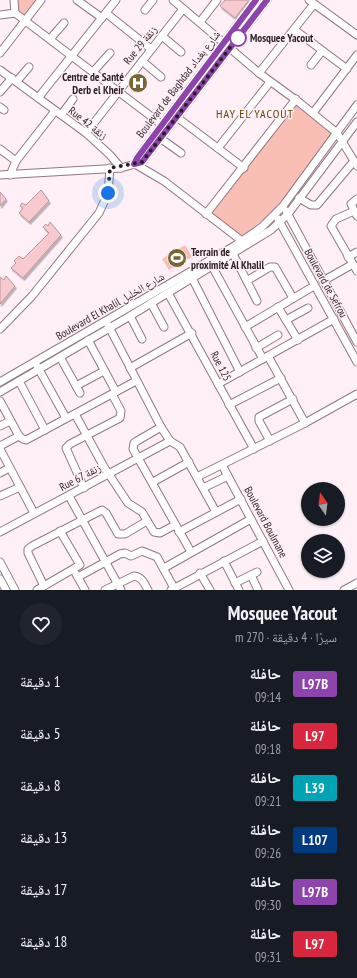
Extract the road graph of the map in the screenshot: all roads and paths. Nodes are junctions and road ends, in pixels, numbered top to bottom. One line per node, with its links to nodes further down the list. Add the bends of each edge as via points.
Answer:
1 (14, 0): 13 (street)
2 (41, 0): 16 (street)
3 (77, 0): 15 (street)
4 (116, 0): 15 (street)
5 (153, 0): 12 (street)
6 (173, 0): 11 (street)
7 (217, 0): 17 (street)
8 (256, 0): 23 (street, Boulevard de Baghdad شارع بغداد)
9 (267, 0): 24 (street, Boulevard de Baghdad شارع بغداد)
10 (311, 2): 19 (street); 20 (street)
11 (183, 9): 17 (street); 21 (street, Rue 29 زنقة)
12 (145, 10)
13 (15, 13): 14 (street); 16 (street)
14 (0, 15)
15 (104, 16): 25 (street); 31 (street)
16 (25, 21): 22 (street); 28 (street)
17 (200, 22): 23 (street)
18 (64, 23): 22 (street)
19 (295, 30): 26 (street); 38 (street)
20 (357, 35)
21 (162, 36): 25 (street, Rue 29 زنقة); 27 (street)
22 (50, 39): 31 (street)
23 (223, 42): 24 (street); 51 (street, Boulevard de Baghdad شارع بغداد)
24 (230, 48): 38 (street); 51 (street, Boulevard de Baghdad شارع بغداد)
25 (151, 49): 32 (street, Rue 29 زنقة)
26 (322, 51): 33 (street); 35 (street)
27 (181, 52)
28 (0, 53)
29 (110, 53): 37 (street)
30 (357, 55): 35 (street)
31 (72, 56): 37 (street); 44 (street)
32 (142, 61): 39 (street); 42 (street, Rue 29 زنقة)
33 (311, 65)
34 (29, 67): 40 (street)
35 (347, 69): 49 (street)
36 (0, 70): 40 (street, Rue 42 زنقة)
37 (93, 72): 42 (street)
38 (259, 73): 41 (street)
39 (161, 76)
40 (15, 80): 43 (street); 44 (street, Rue 42 زنقة)
41 (270, 82): 46 (street); 58 (street)
42 (118, 91): 53 (street); 54 (street, Rue 29 زنقة)
43 (0, 92)
44 (38, 98): 48 (street, Rue 42 زنقة)
45 (73, 99): 50 (street)
46 (296, 99): 49 (street); 66 (street)
47 (357, 105): 55 (street, Boulevard El Khalil شارع الخليل)
48 (54, 111): 50 (street, Rue 42 زنقة); 61 (street)
49 (313, 113): 55 (street)
50 (61, 115): 54 (street, Rue 42 زنقة)
51 (174, 115): 53 (street, Boulevard de Baghdad شارع بغداد); 58 (street)
52 (357, 122): 57 (street, Boulevard El Khalil شارع الخليل)
53 (165, 127): 56 (street, Boulevard de Baghdad شارع بغداد); 63 (street, Boulevard de Baghdad شارع بغداد)
54 (86, 132): 65 (street, Rue 42 زنقة)
55 (337, 133): 57 (street); 71 (street, Boulevard El Khalil شارع الخليل)
56 (160, 138): 60 (street); 63 (street, Boulevard de Baghdad شارع بغداد, via 142,162)
57 (343, 141): 62 (street); 69 (street, Boulevard El Khalil شارع الخليل)
58 (218, 148): 66 (street)
59 (0, 149): 61 (street)
60 (181, 153)
61 (16, 161): 68 (street)
62 (355, 163): 69 (street, via 317,205 311,205)
63 (134, 164): 65 (street, Boulevard de Baghdad شارع بغداد); 72 (street, via 164,181)
64 (110, 168): 65 (street, Boulevard de Baghdad شارع بغداد); 68 (street, Boulevard de Baghdad شارع بغداد); 100 (street, via 108,193 98,213 32,296)
65 (121, 168)
66 (244, 168): 72 (street)
67 (0, 175): 68 (street, Boulevard de Baghdad شارع بغداد)
68 (10, 175)
69 (299, 198): 73 (street, Boulevard El Khalil شارع الخليل)
70 (356, 200): 74 (street, via 351,204)
71 (283, 206): 73 (street, Boulevard de Sefrou); 75 (street, Boulevard El Khalil شارع الخليل)
72 (206, 214): 77 (street)
73 (288, 214): 76 (street, Boulevard El Khalil شارع الخليل); 86 (street, Boulevard de Sefrou)
74 (356, 214): 80 (street, via 336,219 331,226)
75 (275, 215): 76 (street, Boulevard de Sefrou); 77 (street, Boulevard El Khalil شارع الخليل)
76 (280, 222): 79 (street, Boulevard El Khalil شارع الخليل, via 259,239); 87 (street, Boulevard de Sefrou)
77 (239, 243): 97 (street, Boulevard El Khalil شارع الخليل)
78 (357, 252): 80 (street)
79 (233, 254): 82 (street, Boulevard El Khalil شارع الخليل); 85 (street)
80 (348, 257): 81 (street)
81 (353, 264): 83 (street); 86 (street)
82 (212, 266): 84 (street, Boulevard El Khalil شارع الخليل); 99 (street)
83 (357, 272)
84 (192, 278): 88 (street, Boulevard El Khalil شارع الخليل); 117 (street)
85 (248, 280): 89 (street, via 270,267 277,268); 90 (street)
86 (323, 281): 102 (street, Boulevard de Sefrou)
87 (314, 286): 89 (street); 95 (street, Boulevard de Sefrou)
88 (168, 293): 91 (street, Boulevard El Khalil شارع الخليل); 101 (street, Rue 125)
89 (293, 298): 92 (street)
90 (257, 301)
91 (151, 303): 94 (street, Boulevard El Khalil شارع الخليل); 98 (street)
92 (278, 307): 96 (street); 99 (street)
93 (308, 308): 96 (street)
94 (130, 316): 97 (street, Boulevard El Khalil شارع الخليل); 104 (street)
95 (334, 319): 106 (street); 107 (street, Boulevard de Sefrou)
96 (286, 320): 106 (street)
97 (108, 324): 105 (street, Boulevard El Khalil شارع الخليل); 112 (street, Boulevard El Khalil شارع الخليل); 114 (street)
98 (164, 327)
99 (244, 328): 109 (street)
100 (0, 329)
101 (192, 333): 114 (street); 122 (street, Rue 125)
102 (355, 334): 107 (street); 108 (street, Boulevard de Sefrou)
103 (278, 335): 109 (street)
104 (142, 339)
105 (88, 340): 110 (street, Boulevard El Khalil شارع الخليل); 116 (street)
106 (298, 340): 111 (street)
107 (345, 340): 113 (street, Boulevard de Sefrou)
108 (357, 342)
109 (256, 348): 111 (street)
110 (60, 357): 115 (street, Boulevard El Khalil شارع الخليل); 123 (street)
111 (265, 358): 117 (street); 118 (street)
112 (35, 362): 115 (street); 121 (street, Boulevard El Khalil شارع الخليل)
113 (357, 362)
114 (130, 368): 120 (street)
115 (39, 369): 119 (street, Boulevard El Khalil شارع الخليل); 132 (street)
116 (104, 371): 123 (street); 126 (street)
117 (240, 372): 122 (street)
118 (281, 378): 128 (street); 130 (street)
119 (19, 381): 124 (street, Boulevard El Khalil شارع الخليل); 137 (street)
120 (136, 381): 126 (street); 136 (street)
121 (0, 382)
122 (218, 384): 130 (street, Rue 125)
123 (76, 386): 125 (street)
124 (0, 392)
125 (80, 393)
126 (114, 393): 131 (street); 139 (street, via 121,416)
127 (357, 394): 134 (street)
128 (293, 398): 134 (street); 141 (street, via 258,418)
129 (0, 401): 133 (street)
130 (229, 405): 143 (street, Rue 125)
131 (75, 414): 132 (street); 139 (street)
132 (66, 418): 137 (street)
133 (10, 421): 135 (street); 138 (street)
134 (305, 423): 141 (street)
135 (0, 426)
136 (161, 427): 140 (street); 144 (street, via 134,443 133,449)
137 (45, 430): 138 (street, via 26,440)
138 (20, 436): 142 (street)
139 (86, 436): 149 (street); 154 (street, via 70,444 66,451)
140 (170, 441): 144 (street, Rue 67 زنقة); 145 (street, via 180,447)
141 (270, 441): 143 (street)
142 (0, 448): 147 (street)
143 (254, 449): 146 (street)
144 (138, 459): 149 (street, Rue 67 زنقة); 152 (street)
145 (189, 462): 151 (street); 152 (street)
146 (222, 465): 150 (street, Boulevard Boulmane); 151 (street)
147 (9, 468): 148 (street); 153 (street)
148 (0, 473)
149 (110, 474): 154 (street, Rue 67 زنقة); 163 (street, via 128,503 142,512)
150 (228, 476): 155 (street); 158 (street, Boulevard Boulmane)
151 (197, 477): 155 (street)
152 (153, 482): 164 (street)
153 (20, 487): 156 (street); 160 (street)
154 (84, 488): 157 (street, Rue 67 زنقة)
155 (203, 488): 159 (street)
156 (0, 496)
157 (69, 496): 160 (street, Rue 67 زنقة); 161 (street)
158 (240, 499): 159 (street); 162 (street, Boulevard Boulmane)
159 (216, 512): 167 (street)
160 (34, 513): 166 (street, Rue 67 زنقة)
161 (82, 519): 163 (street, via 104,510 116,532 121,534); 165 (street); 172 (street)
162 (251, 519): 168 (street, Boulevard Boulmane); 169 (street)
163 (147, 521): 164 (street, via 154,532 162,532)
164 (175, 525): 167 (street)
165 (60, 531): 174 (street, via 79,562 79,567); 182 (street, via 32,546 28,551)
166 (0, 532)
167 (179, 532): 169 (street)
168 (263, 541): 170 (street); 191 (street, Boulevard Boulmane)
169 (191, 552): 173 (street)
170 (224, 561): 175 (street); 181 (street)
171 (0, 562): 185 (street)
172 (106, 562): 173 (street, via 122,553 131,556 142,551 155,555); 176 (street); 179 (street)
173 (164, 568): 183 (street)
174 (74, 570): 176 (street); 182 (street)
175 (200, 573): 180 (street); 189 (street)
176 (78, 577): 186 (street)
177 (0, 579): 184 (street)
178 (357, 583): 192 (street)
179 (120, 587): 187 (street); 188 (street, via 132,576 136,576)
180 (183, 587): 183 (street)
181 (237, 587): 190 (street, via 254,574)
182 (40, 588)
183 (173, 589)
184 (6, 590)
185 (15, 590)
186 (85, 590)
187 (105, 590)
188 (148, 590)
189 (210, 590)
190 (258, 590)
191 (290, 590)
192 (344, 590)

